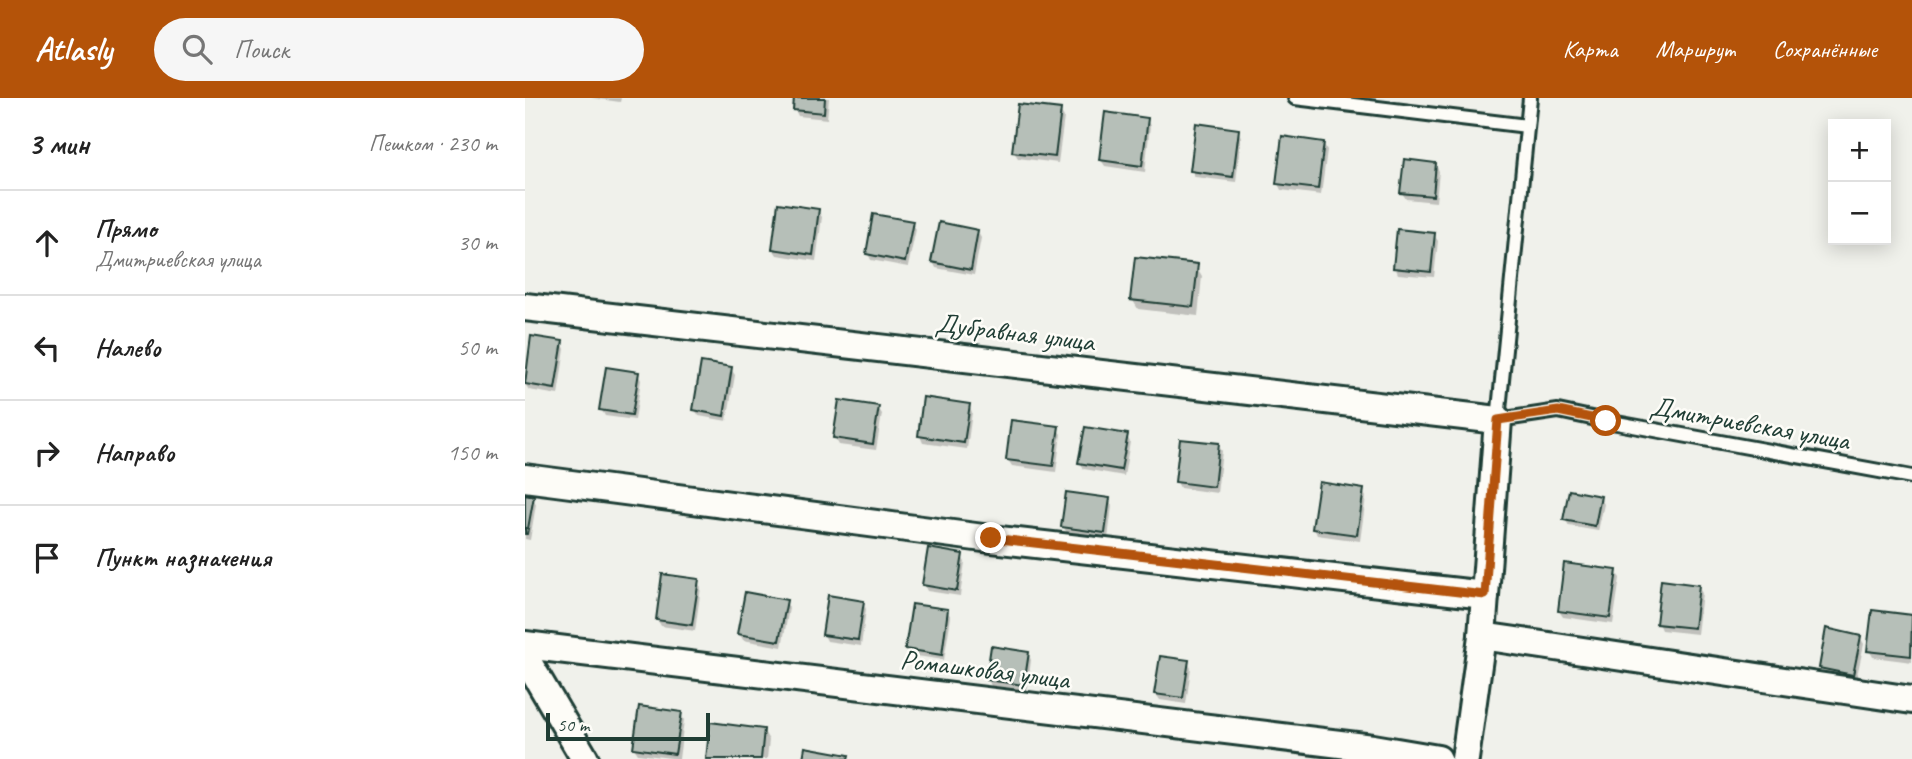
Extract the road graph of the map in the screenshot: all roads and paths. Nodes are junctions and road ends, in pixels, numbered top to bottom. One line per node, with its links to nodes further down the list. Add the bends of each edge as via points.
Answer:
1 (1295, 98): 3 (lane)
2 (1530, 98): 3 (lane)
3 (1527, 126): 5 (lane)
4 (525, 307): 5 (street, Дубравная улица)
5 (1498, 420): 6 (lane, Дмитриевская улица, via 1558,411); 8 (street)
6 (1912, 477)
7 (525, 478): 8 (street)
8 (1485, 595): 9 (street)
9 (1482, 636): 12 (street); 15 (street)
10 (525, 645): 14 (street, Ромашковая улица)
11 (525, 657): 13 (street)
12 (1912, 700)
13 (585, 759)
14 (1438, 759)
15 (1465, 759)

